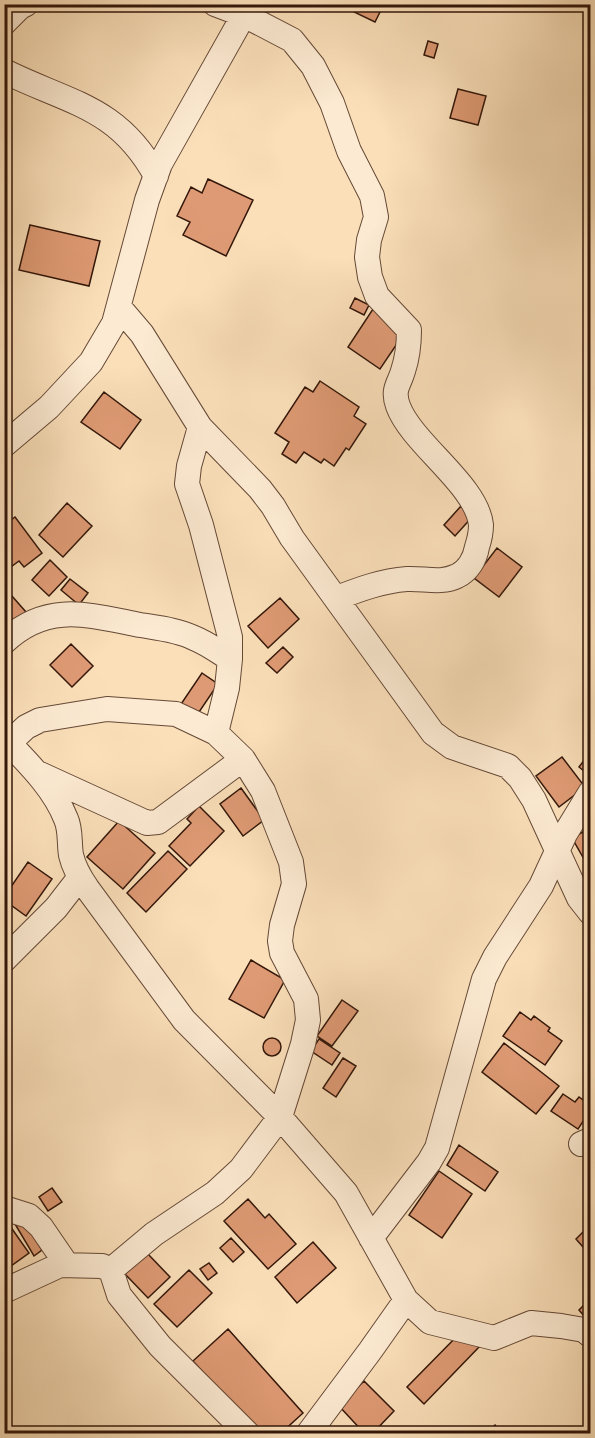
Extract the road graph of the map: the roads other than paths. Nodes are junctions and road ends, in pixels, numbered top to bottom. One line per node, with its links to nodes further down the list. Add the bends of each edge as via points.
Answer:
1 (26, 4): 4 (street)
2 (215, 4): 3 (street)
3 (247, 10): 6 (street); 10 (street, via 292,40 313,66 332,103 349,151 372,196 376,217 367,257 370,277 377,296 408,330 403,372 395,389 397,404 415,433 476,508 481,526 475,557 459,576 382,583)
4 (4, 23)
5 (4, 71): 6 (street, via 102,115 145,155)
6 (156, 176): 7 (street)
7 (119, 307): 8 (street, via 142,334); 9 (street, via 91,362 49,407)
8 (200, 427): 10 (street, via 260,489); 12 (street, via 187,484 230,637)
9 (4, 445)
10 (337, 598): 18 (street, via 433,733 452,747 508,766 520,778)
11 (4, 642): 12 (street, via 35,621 72,612 194,637)
12 (230, 659): 13 (street)
13 (216, 733): 14 (street, via 176,714 106,709 40,720); 15 (street)
14 (7, 740): 16 (street)
15 (243, 759): 16 (street, via 158,822 147,823); 22 (street, via 263,791 291,862 294,884 280,941 282,953 306,999 308,1020 303,1044)
16 (36, 773): 19 (street, via 61,805 68,822 71,855)
17 (591, 793): 18 (street)
18 (557, 851): 20 (street, via 579,898); 24 (street, via 541,886 484,979 437,1148)
19 (80, 877): 21 (street, via 56,908); 22 (street, via 184,1020)
20 (591, 912)
21 (4, 960)
22 (280, 1118): 24 (street, via 346,1193); 26 (street, via 241,1168 215,1193)
23 (4, 1208): 25 (street, via 29,1216)
24 (371, 1238): 28 (street)
25 (67, 1265): 26 (street); 27 (street)
26 (111, 1269): 30 (street, via 119,1295 160,1346)
27 (4, 1292)
28 (405, 1300): 29 (street, via 430,1322 494,1338 531,1323 584,1330); 31 (street)
29 (591, 1335)
30 (248, 1434)
31 (308, 1434)

